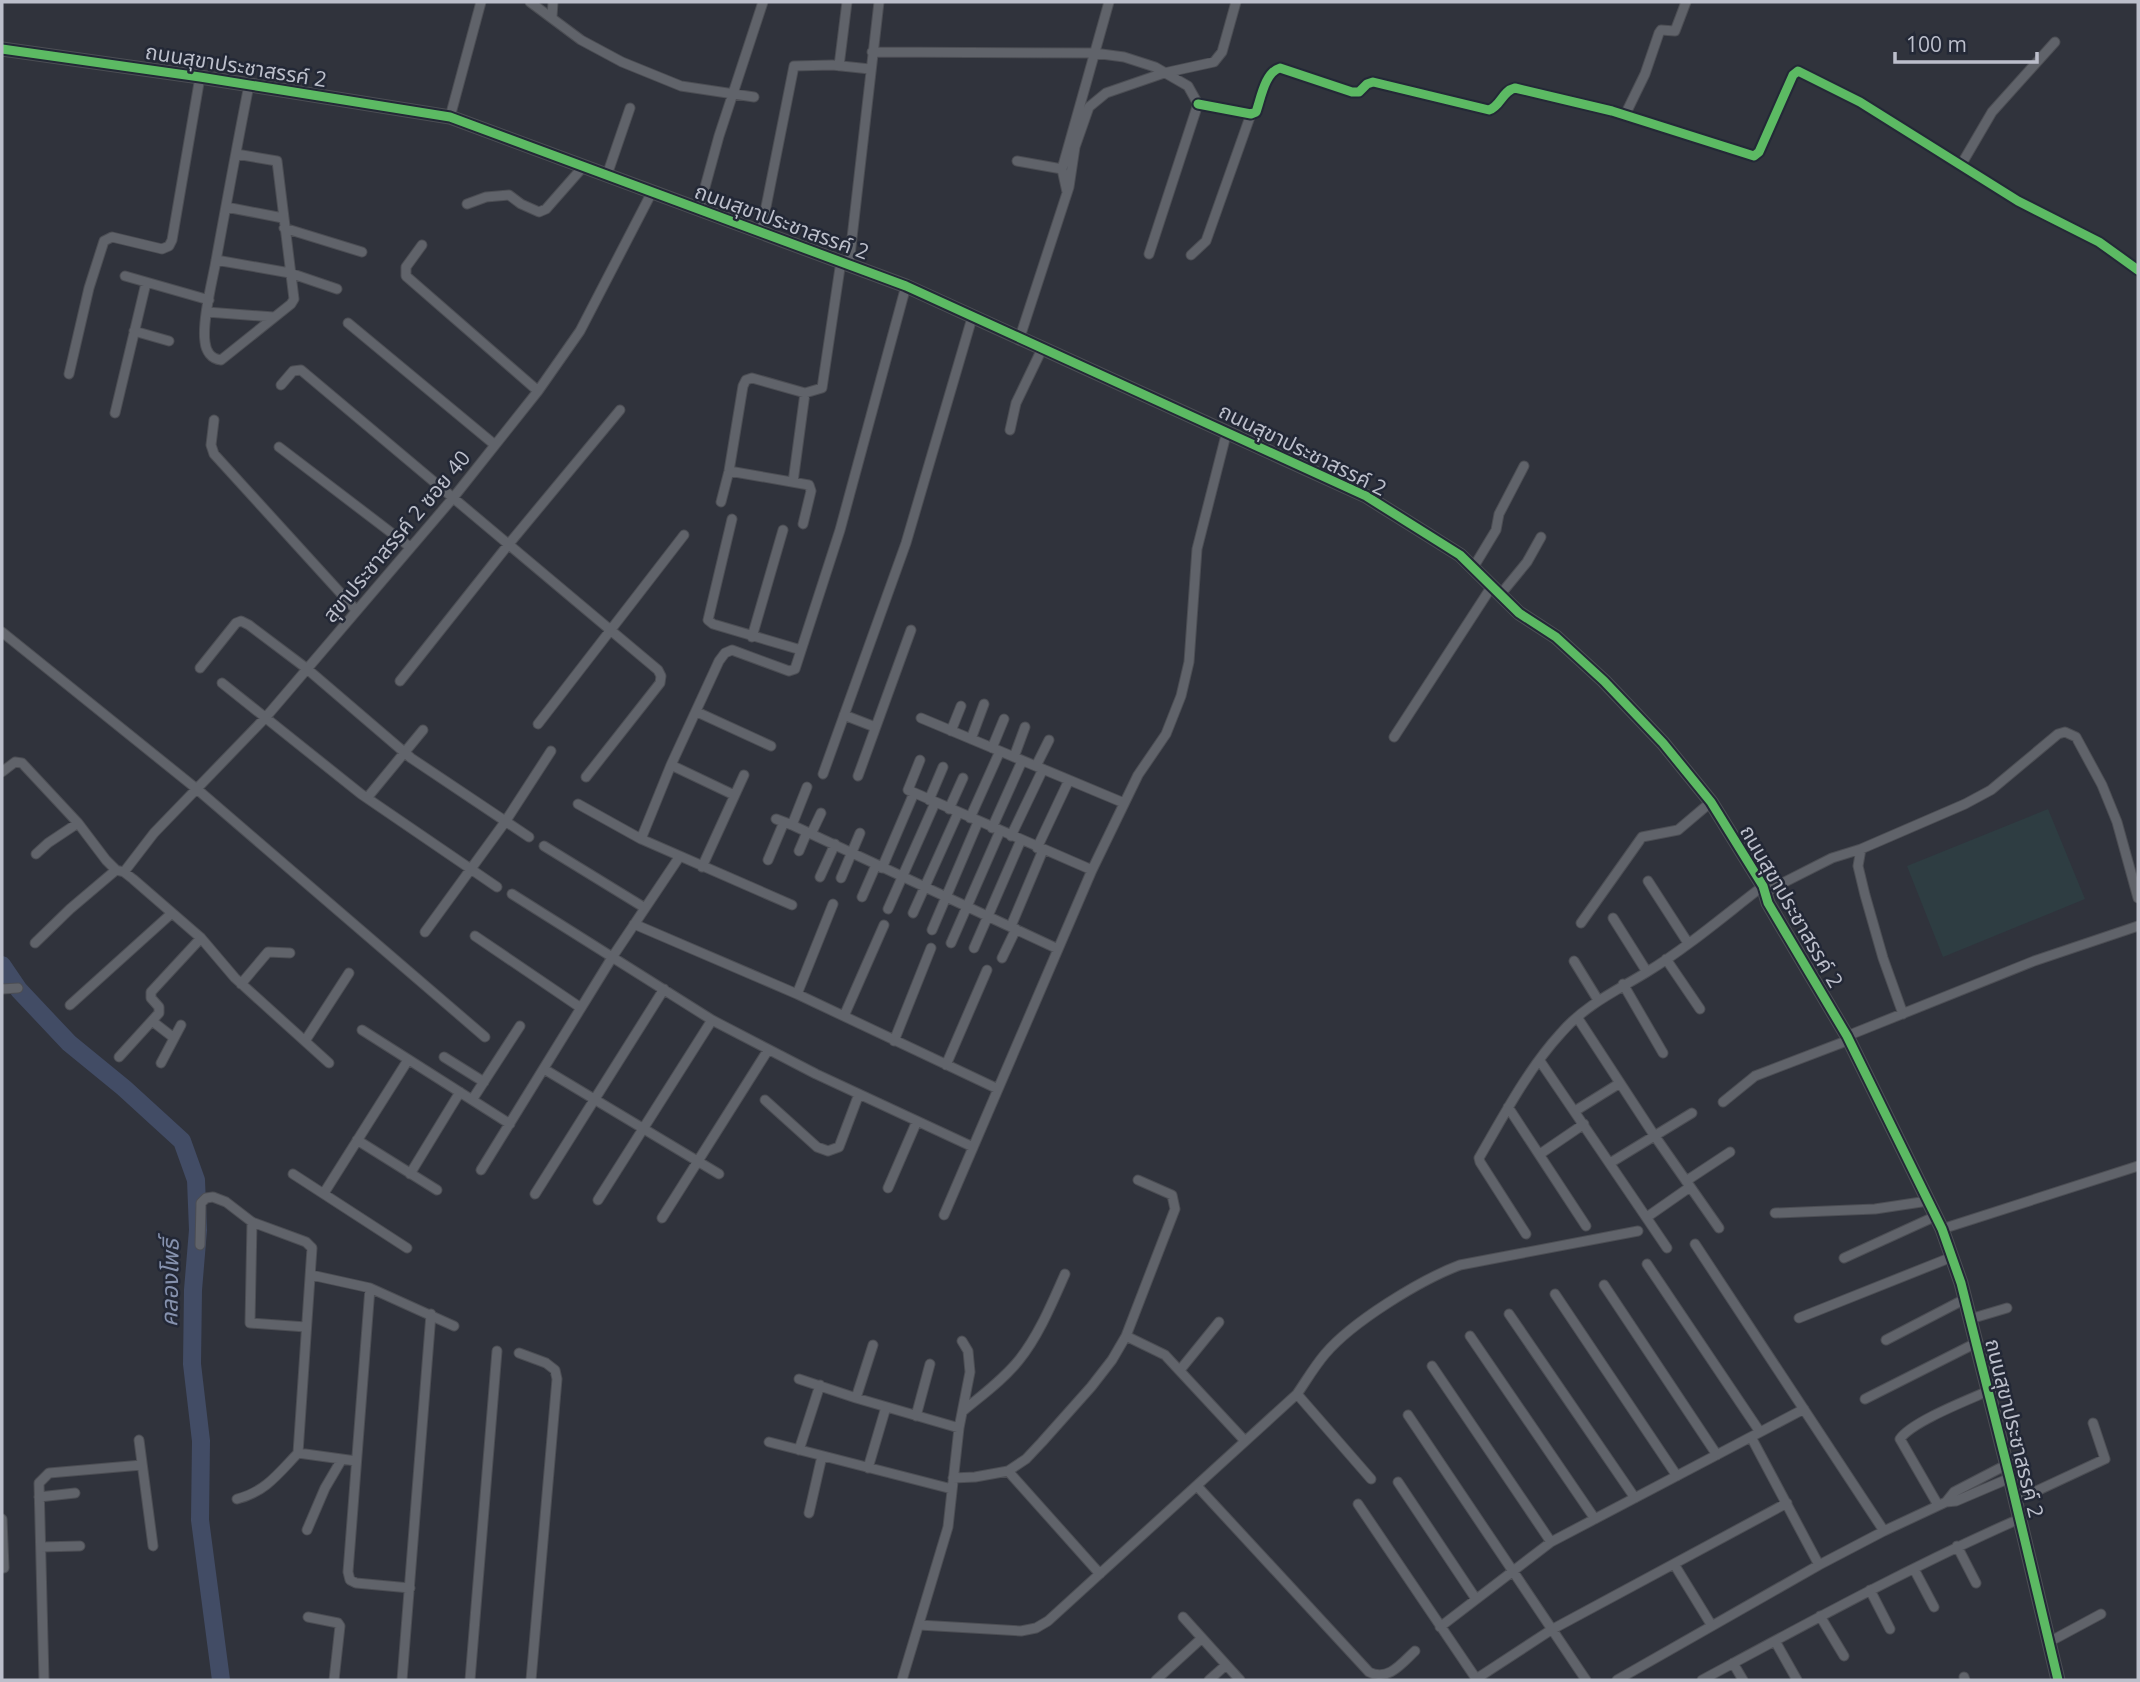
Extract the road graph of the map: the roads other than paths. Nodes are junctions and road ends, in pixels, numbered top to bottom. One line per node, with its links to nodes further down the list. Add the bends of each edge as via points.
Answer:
1 (481, 2): 26 (street)
2 (530, 2): 10 (street)
3 (553, 2): 10 (street)
4 (763, 2): 20 (street)
5 (848, 2): 15 (street)
6 (878, 2): 13 (street)
7 (1109, 2): 14 (street)
8 (1236, 2): 17 (street, via 1222,52 1214,62)
9 (1686, 2): 25 (street, via 1675,31 1659,33)
10 (552, 17): 20 (street, via 581,40 622,62 681,86)
11 (2054, 42): 29 (street, via 1992,112)
12 (2, 49): 18 (street, ถนนสุขาประชาสรรค์ 2)
13 (872, 52): 14 (street); 16 (street)
14 (1094, 53): 17 (street, via 1137,60); 31 (street)
15 (839, 66): 16 (street); 39 (street, via 794,66)
16 (870, 69): 45 (street)
17 (1164, 73): 22 (street, via 1188,86); 34 (street, via 1106,93 1089,107 1074,147)
18 (200, 77): 19 (street, ถนนสุขาประชาสรรค์ 2); 61 (street, via 172,240 162,249 112,237 104,241)
19 (249, 85): 26 (street, ถนนสุขาประชาสรรค์ 2); 27 (street)
20 (734, 94): 21 (street); 37 (street)
21 (754, 97)
22 (1198, 104): 24 (street); 42 (street)
23 (630, 108): 32 (street)
24 (1251, 114): 25 (street, via 1256,112 1269,76 1280,68 1352,92 1373,82 1489,110 1514,88); 43 (street, via 1206,242)
25 (1625, 115): 29 (street, via 1754,156 1798,71 1860,102)
26 (450, 117): 30 (street, ถนนสุขาประชาสรรค์ 2)
27 (236, 154): 36 (street); 38 (street, via 277,161)
28 (1017, 161): 31 (street)
29 (1961, 165): 46 (street, via 2018,201 2099,242)
30 (583, 167): 32 (street, ถนนสุขาประชาสรรค์ 2); 35 (street, via 539,212 509,195)
31 (1062, 169): 34 (street)
32 (607, 176): 33 (street, ถนนสุขาประชาสรรค์ 2)
33 (652, 192): 37 (street, ถนนสุขาประชาสรรค์ 2); 63 (street, สุขาประชาสรรค์ 2 ซอย 40, via 580,331)
34 (1067, 194): 58 (street)
35 (467, 204)
36 (226, 207): 38 (street); 44 (street)
37 (699, 209): 39 (street, ถนนสุขาประชาสรรค์ 2)
38 (284, 223): 41 (street); 47 (street)
39 (761, 232): 45 (street, ถนนสุขาประชาสรรค์ 2)
40 (422, 245): 63 (street, via 406,267 406,276)
41 (362, 252)
42 (1149, 254)
43 (1191, 255)
44 (216, 260): 47 (street); 52 (street)
45 (845, 263): 50 (street, ถนนสุขาประชาสรรค์ 2); 64 (street, via 822,388)
46 (2138, 270)
47 (290, 272): 51 (street); 54 (street, via 294,299)
48 (125, 276): 49 (street)
49 (146, 283): 52 (street); 57 (street)
50 (906, 286): 55 (street, ถนนสุขาประชาสรรค์ 2); 91 (street, via 840,530)
51 (337, 289)
52 (209, 300): 53 (street)
53 (207, 312): 54 (street); 54 (street, via 205,343 216,360)
54 (274, 317)
55 (972, 318): 58 (street, ถนนสุขาประชาสรรค์ 2); 99 (street, via 905,543)
56 (348, 323): 70 (street)
57 (134, 331): 59 (street); 66 (street)
58 (1019, 340): 60 (street, ถนนสุขาประชาสรรค์ 2)
59 (169, 341)
60 (1042, 349): 68 (street, via 1016,403); 69 (street, ถนนสุขาประชาสรรค์ 2)
61 (69, 374)
62 (281, 385): 75 (street, via 293,370 301,370)
63 (538, 391): 70 (street, สุขาประชาสรรค์ 2 ซอย 40)
64 (806, 393): 73 (street, via 746,380); 74 (street)
65 (620, 410): 82 (street)
66 (115, 413)
67 (214, 420): 86 (street, via 214,454)
68 (1010, 430)
69 (1227, 431): 84 (street, ถนนสุขาประชาสรรค์ 2, via 1366,496 1460,555); 134 (street, via 1197,549 1189,662 1181,696 1166,734)
70 (495, 445): 75 (street, สุขาประชาสรรค์ 2 ซอย 40)
71 (279, 447): 83 (street)
72 (1524, 466): 84 (street, via 1499,514 1496,530)
73 (729, 471): 74 (street); 76 (street)
74 (793, 482): 78 (street, via 809,485 811,491)
75 (453, 498): 82 (street); 83 (street, สุขาประชาสรรค์ 2 ซอย 40)
76 (721, 502)
77 (732, 519): 90 (street, via 708,620)
78 (803, 524)
79 (783, 530): 90 (street)
80 (684, 535): 88 (street)
81 (1541, 537): 85 (street, via 1527,562)
82 (508, 545): 88 (street); 94 (street)
83 (410, 547): 86 (street, สุขาประชาสรรค์ 2 ซอย 40)
84 (1473, 568): 85 (street, ถนนสุขาประชาสรรค์ 2)
85 (1496, 590): 108 (street); 133 (street, ถนนสุขาประชาสรรค์ 2, via 1604,681)
86 (356, 610): 93 (street, สุขาประชาสรรค์ 2 ซอย 40)
87 (911, 630): 104 (street)
88 (611, 631): 103 (street); 124 (street, via 662,676)
89 (2, 632): 128 (street)
90 (752, 637): 91 (street)
91 (801, 650): 98 (street, via 795,670 789,671 732,650 725,653)
92 (200, 668): 93 (street, via 241,621)
93 (306, 668): 100 (street, สุขาประชาสรรค์ 2 ซอย 40); 114 (street)
94 (400, 681)
95 (222, 683): 100 (street)
96 (984, 704): 109 (street)
97 (961, 706): 107 (street)
98 (697, 712): 111 (street); 117 (street)
99 (844, 715): 104 (street); 121 (street)
100 (266, 717): 128 (street, สุขาประชาสรรค์ 2 ซอย 40); 131 (street)
101 (920, 719): 107 (street)
102 (1004, 719): 112 (street)
103 (538, 724)
104 (875, 727): 123 (street)
105 (1025, 727): 115 (street)
106 (423, 730): 114 (street)
107 (951, 731): 109 (street)
108 (1394, 737)
109 (971, 739): 112 (street)
110 (1049, 740): 119 (street)
111 (771, 746)
112 (996, 750): 115 (street); 138 (street)
113 (551, 751): 139 (street)
114 (405, 753): 131 (street); 139 (street)
115 (1018, 759): 119 (street); 142 (street)
116 (920, 760): 129 (street, via 908,790)
117 (671, 765): 130 (street); 147 (street)
118 (943, 767): 132 (street)
119 (1040, 768): 126 (street); 145 (street)
120 (2, 772): 141 (street, via 11,764 22,763)
121 (823, 774)
122 (744, 775): 130 (street)
123 (858, 776)
124 (586, 777)
125 (962, 778): 136 (street)
126 (1069, 780): 134 (street); 151 (street)
127 (807, 787): 140 (street)
128 (198, 790): 162 (street, สุขาประชาสรรค์ 2 ซอย 40); 224 (street)
129 (914, 793): 132 (street); 159 (street)
130 (734, 795): 158 (street)
131 (367, 798): 160 (street)
132 (932, 802): 136 (street); 165 (street)
133 (1711, 802): 169 (street, ถนนสุขาประชาสรรค์ 2); 183 (street, via 1678,830 1642,837)
134 (1124, 803): 161 (street)
135 (578, 804): 147 (street)
136 (954, 811): 138 (street); 168 (street)
137 (821, 813): 143 (street)
138 (974, 820): 142 (street); 172 (street)
139 (505, 822): 146 (street); 160 (street)
140 (784, 822): 143 (street); 157 (street)
141 (78, 823): 155 (street); 162 (street)
142 (996, 829): 145 (street); 176 (street)
143 (809, 833): 149 (street); 153 (street)
144 (860, 833): 154 (street)
145 (1011, 836): 148 (street)
146 (528, 838)
147 (641, 839): 156 (street)
148 (1021, 840): 151 (street); 181 (street)
149 (835, 844): 154 (street); 163 (street)
150 (544, 846): 177 (street)
151 (1040, 849): 161 (street); 187 (street)
152 (1861, 849): 169 (street); 173 (street, via 1991,790 2058,734 2070,733 2077,737 2118,822); 216 (street, via 1858,866 1865,895)
153 (799, 852)
154 (851, 853): 159 (street); 164 (street)
155 (36, 854)
156 (680, 856): 158 (street); 177 (street)
157 (768, 860)
158 (702, 867): 175 (street)
159 (879, 867): 165 (street); 171 (street)
160 (471, 869): 167 (street); 189 (street)
161 (1092, 870): 197 (street)
162 (120, 871): 179 (street); 192 (street, สุขาประชาสรรค์ 2 ซอย 40, via 78,901)
163 (820, 877)
164 (841, 877)
165 (902, 878): 168 (street); 178 (street)
166 (1648, 881): 194 (street)
167 (497, 887)
168 (924, 887): 172 (street); 180 (street)
169 (1764, 889): 194 (street); 226 (street, ถนนสุขาประชาสรรค์ 2)
170 (512, 894): 199 (street)
171 (862, 897)
172 (946, 897): 176 (street); 188 (street)
173 (2138, 898)
174 (833, 904): 211 (street)
175 (792, 905)
176 (967, 907): 181 (street); 193 (street)
177 (645, 908): 184 (street)
178 (888, 909)
179 (172, 913): 191 (street); 213 (street)
180 (913, 913)
181 (988, 916): 187 (street); 196 (street)
182 (1613, 918): 204 (street)
183 (1581, 923)
184 (634, 924): 199 (street); 211 (street)
185 (884, 925): 217 (street)
186 (2138, 926): 216 (street, via 2034,961)
187 (1013, 928): 197 (street); 200 (street)
188 (932, 930)
189 (425, 932)
190 (475, 936): 214 (street)
191 (201, 938): 206 (street); 220 (street, via 151,992 160,1010)
192 (35, 943)
193 (951, 943)
194 (1688, 943): 201 (street)
195 (931, 948): 228 (street)
196 (974, 948)
197 (1058, 949): 241 (street)
198 (290, 953): 206 (street, via 268,952)
199 (613, 956): 210 (street); 214 (street)
200 (1002, 958)
201 (1666, 959): 204 (street); 215 (street)
202 (1574, 961): 212 (street)
203 (987, 970): 237 (street)
204 (1647, 972): 207 (street)
205 (349, 973): 227 (street)
206 (241, 984): 227 (street)
207 (1623, 984): 212 (street); 230 (street)
208 (18, 988): 209 (street)
209 (2, 989)
210 (664, 989): 219 (street); 244 (street)
211 (797, 994): 217 (street)
212 (1598, 1000): 218 (street)
213 (70, 1005)
214 (582, 1009): 238 (street)
215 (1700, 1009)
216 (1903, 1014): 226 (street)
217 (844, 1016): 228 (street)
218 (1577, 1017): 234 (street); 240 (street)
219 (712, 1020): 229 (street); 254 (street)
220 (152, 1021): 225 (street); 231 (street)
221 (181, 1025): 225 (street)
222 (520, 1027): 239 (street)
223 (362, 1030): 233 (street)
224 (485, 1037)
225 (174, 1038): 235 (street)
226 (1848, 1038): 247 (street, via 1755,1076); 274 (street, ถนนสุขาประชาสรรค์ 2)
227 (305, 1041): 236 (street)
228 (894, 1041): 237 (street)
229 (768, 1049): 243 (street); 260 (street)
230 (1663, 1053)
231 (119, 1057)
232 (444, 1057): 239 (street)
233 (408, 1060): 242 (street); 256 (street)
234 (1540, 1060): 248 (street); 249 (street)
235 (161, 1063)
236 (329, 1063)
237 (946, 1065): 241 (street)
238 (544, 1069): 244 (street); 252 (street)
239 (484, 1082): 245 (street)
240 (1620, 1083): 249 (street); 255 (street)
241 (998, 1089): 257 (street)
242 (460, 1092): 245 (street); 265 (street)
243 (859, 1094): 246 (street, via 839,1147 828,1151 817,1147); 251 (street)
244 (595, 1099): 254 (street); 272 (street)
245 (472, 1100): 252 (street)
246 (765, 1100)
247 (1723, 1102)
248 (1508, 1107): 259 (street); 285 (street, via 1479,1158)
249 (1575, 1111): 253 (street)
250 (1692, 1113): 255 (street)
251 (916, 1121): 257 (street); 269 (street)
252 (510, 1124): 263 (street)
253 (1584, 1124): 259 (street); 261 (street)
254 (644, 1128): 260 (street); 273 (street)
255 (1654, 1135): 261 (street); 268 (street)
256 (357, 1140): 265 (street); 271 (street)
257 (973, 1147): 276 (street)
258 (1730, 1152): 268 (street)
259 (1539, 1154): 281 (street)
260 (698, 1161): 266 (street); 279 (street)
261 (1610, 1163): 278 (street)
262 (2138, 1166): 283 (street)
263 (481, 1170)
264 (293, 1174): 271 (street)
265 (410, 1174): 270 (street)
266 (719, 1174)
267 (1138, 1180): 307 (street, via 1172,1195 1175,1209)
268 (1688, 1184): 278 (street); 282 (street)
269 (888, 1188)
270 (437, 1190)
271 (324, 1193): 288 (street)
272 (535, 1194)
273 (598, 1200)
274 (1928, 1201): 275 (street, via 1875,1209); 277 (street, ถนนสุขาประชาสรรค์ 2)
275 (1775, 1213)
276 (944, 1215)
277 (1936, 1216): 283 (street, ถนนสุขาประชาสรรค์ 2); 291 (street)
278 (1647, 1217): 289 (street)
279 (663, 1218)
280 (252, 1222): 287 (street, via 226,1202 206,1198 201,1203); 294 (street, via 310,1244); 306 (street, via 250,1323)
281 (1586, 1226)
282 (1719, 1228)
283 (1942, 1229): 290 (street, ถนนสุขาประชาสรรค์ 2)
284 (1638, 1231): 321 (street, via 1442,1271 1362,1320 1325,1354)
285 (1526, 1234)
286 (1695, 1244): 325 (street)
287 (200, 1245)
288 (407, 1248)
289 (1667, 1248)
290 (1952, 1257): 298 (street, ถนนสุขาประชาสรรค์ 2); 302 (street)
291 (1844, 1258)
292 (1647, 1264): 331 (street)
293 (1065, 1274): 326 (street, via 1020,1359)
294 (311, 1275): 296 (street); 306 (street)
295 (1604, 1285): 337 (street)
296 (370, 1288): 300 (street); 340 (street)
297 (1555, 1294): 345 (street)
298 (1965, 1299): 303 (street, ถนนสุขาประชาสรรค์ 2); 309 (street)
299 (2007, 1307): 303 (street)
300 (431, 1314): 305 (street); 377 (street)
301 (1509, 1314): 353 (street)
302 (1799, 1318)
303 (1970, 1319): 311 (street, ถนนสุขาประชาสรรค์ 2)
304 (1219, 1322): 317 (street)
305 (454, 1326)
306 (306, 1327): 336 (street)
307 (1126, 1336): 317 (street, via 1165,1355); 343 (street, via 1059,1424)
308 (1470, 1336): 361 (street)
309 (1886, 1340)
310 (962, 1341): 326 (street, via 970,1358)
311 (1976, 1343): 320 (street, ถนนสุขาประชาสรรค์ 2); 323 (street)
312 (873, 1345): 322 (street)
313 (497, 1351): 400 (street)
314 (519, 1353): 401 (street, via 546,1363 557,1378)
315 (930, 1364): 328 (street)
316 (1432, 1366): 365 (street)
317 (1180, 1370): 333 (street)
318 (799, 1379): 319 (street)
319 (820, 1385): 322 (street); 335 (street)
320 (1988, 1391): 344 (street, ถนนสุขาประชาสรรค์ 2); 358 (street, via 1934,1416 1900,1439)
321 (1297, 1394): 333 (street); 347 (street)
322 (856, 1398): 324 (street)
323 (1865, 1399)
324 (886, 1407): 328 (street); 342 (street)
325 (1804, 1409): 331 (street); 364 (street)
326 (962, 1411): 330 (street)
327 (1408, 1415): 374 (street)
328 (916, 1416): 330 (street)
329 (2093, 1423): 355 (street, via 2105,1459)
330 (959, 1428): 346 (street)
331 (1755, 1435): 337 (street); 356 (street)
332 (139, 1440): 341 (street)
333 (1245, 1441): 349 (street)
334 (769, 1442): 335 (street)
335 (799, 1450): 338 (street)
336 (298, 1453): 339 (street); 354 (street, via 262,1489)
337 (1717, 1455): 345 (street)
338 (822, 1456): 342 (street); 359 (street)
339 (342, 1459): 340 (street); 363 (street)
340 (356, 1461): 377 (street, via 349,1580)
341 (142, 1465): 352 (street, via 49,1474 39,1483); 367 (street)
342 (869, 1468): 350 (street)
343 (1008, 1471): 346 (street); 375 (street)
344 (2008, 1471): 355 (street, ถนนสุขาประชาสรรค์ 2); 358 (street, via 1954,1492)
345 (1677, 1476): 353 (street)
346 (953, 1478): 350 (street)
347 (1371, 1479)
348 (1398, 1482): 379 (street)
349 (1197, 1486): 375 (street); 393 (street, via 1369,1672 1388,1676)
350 (952, 1489): 385 (street, via 948,1527)
351 (75, 1493): 352 (street)
352 (39, 1497): 369 (street)
353 (1635, 1498): 361 (street)
354 (237, 1499)
355 (2015, 1501): 362 (street, ถนนสุขาประชาสรรค์ 2)
356 (1787, 1503): 370 (street); 371 (street)
357 (1358, 1504): 387 (street)
358 (1942, 1504): 364 (street)
359 (809, 1513)
360 (2, 1519): 372 (street)
361 (1595, 1519): 365 (street)
362 (2019, 1519): 368 (street); 392 (street, ถนนสุขาประชาสรรค์ 2)
363 (307, 1530)
364 (1884, 1531): 371 (street)
365 (1551, 1542): 374 (street)
366 (80, 1546): 369 (street)
367 (153, 1546)
368 (1957, 1546): 373 (street); 376 (street)
369 (41, 1547): 397 (street)
370 (1674, 1564): 386 (street); 389 (street)
371 (1819, 1565): 386 (street)
372 (4, 1568)
373 (1914, 1569): 378 (street); 380 (street)
374 (1514, 1570): 379 (street); 389 (street)
375 (1100, 1574): 385 (street, via 1036,1628)
376 (1976, 1583)
377 (410, 1588): 399 (street)
378 (1870, 1590): 383 (street); 388 (street)
379 (1476, 1599): 387 (street)
380 (1934, 1607)
381 (2101, 1614): 392 (street)
382 (1183, 1616): 390 (street)
383 (1820, 1616): 391 (street); 394 (street)
384 (308, 1617): 398 (street, via 340,1626)
385 (919, 1625): 402 (street)
386 (1712, 1626): 408 (street)
387 (1440, 1627): 406 (street)
388 (1890, 1629)
389 (1551, 1630): 406 (street); 407 (street)
390 (1202, 1638): 396 (street); 403 (street)
391 (1775, 1641): 395 (street); 411 (street)
392 (2049, 1642): 412 (street, ถนนสุขาประชาสรรค์ 2)
393 (1415, 1651)
394 (1843, 1656)
395 (1733, 1663): 409 (street); 410 (street)
396 (1226, 1665): 404 (street); 405 (street)
397 (44, 1680)
398 (334, 1680)
399 (402, 1680)
400 (470, 1680)
401 (531, 1680)
402 (902, 1680)
403 (1156, 1680)
404 (1209, 1680)
405 (1240, 1680)
406 (1476, 1680)
407 (1586, 1680)
408 (1617, 1680)
409 (1702, 1680)
410 (1743, 1680)
411 (1797, 1680)
412 (2058, 1680)

